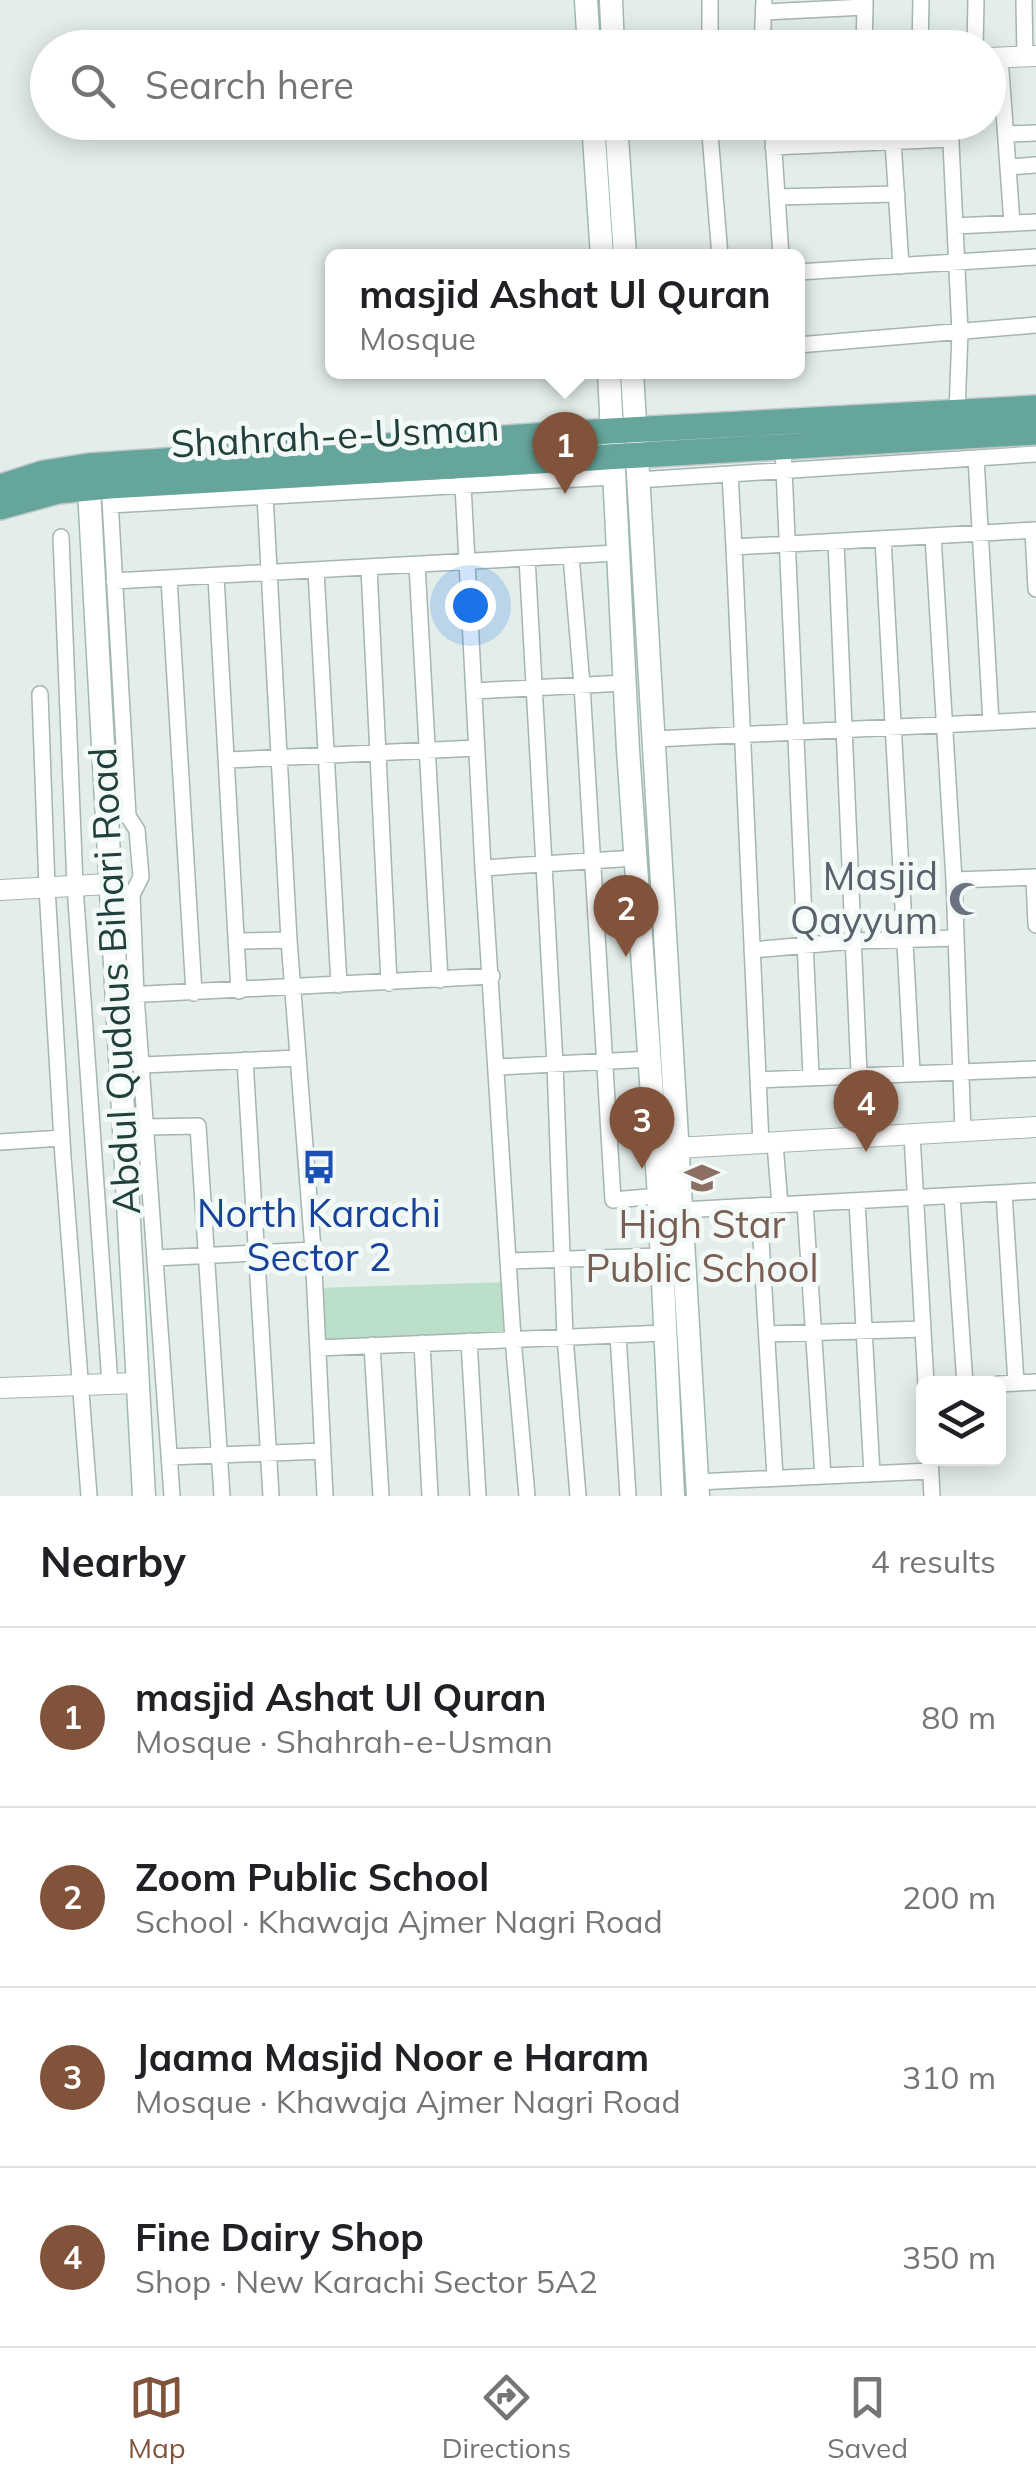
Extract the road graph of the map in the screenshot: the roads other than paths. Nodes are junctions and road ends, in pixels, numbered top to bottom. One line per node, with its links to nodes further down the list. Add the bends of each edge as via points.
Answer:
1 (586, 0): 10 (main road)
2 (611, 0): 11 (main road)
3 (710, 0): 12 (street)
4 (920, 0): 14 (street)
5 (976, 0): 15 (street)
6 (1024, 0): 16 (street)
7 (865, 4): 8 (street); 13 (street)
8 (814, 5): 9 (street)
9 (764, 6)
10 (588, 30)
11 (612, 30)
12 (710, 30)
13 (864, 30)
14 (920, 30)
15 (976, 30)
16 (1032, 61): 17 (street)
17 (1006, 65)
18 (1006, 129): 20 (street)
19 (1036, 133): 20 (street)
20 (1007, 134): 30 (street)
21 (594, 140): 36 (main road)
22 (617, 140): 37 (main road)
23 (710, 140): 38 (street)
24 (773, 140): 28 (street)
25 (899, 140): 27 (street)
26 (950, 140): 35 (street)
27 (893, 141): 28 (street); 31 (street)
28 (774, 147): 32 (street)
29 (1036, 165): 30 (street)
30 (1009, 167): 34 (street)
31 (896, 194): 32 (street); 42 (street)
32 (777, 197): 39 (street)
33 (1036, 222): 34 (street)
34 (1012, 223): 35 (street)
35 (955, 226): 41 (street)
36 (602, 249)
37 (625, 249)
38 (719, 249)
39 (781, 249)
40 (1036, 257): 41 (street)
41 (956, 262): 42 (street); 45 (street)
42 (901, 266): 43 (street)
43 (805, 272)
44 (1036, 325): 45 (street)
45 (960, 332): 46 (street); 50 (street)
46 (805, 343)
47 (609, 379): 53 (main road)
48 (631, 379): 53 (main road)
49 (1036, 408): 50 (main road, Shahrah-e-Usman)
50 (957, 412): 53 (main road, Shahrah-e-Usman)
51 (1036, 432): 55 (main road, Shahrah-e-Usman)
52 (1036, 454): 54 (street)
53 (623, 456): 55 (main road, Shahrah-e-Usman); 56 (street); 57 (main road, Shahrah-e-Usman); 58 (main road, Shahrah-e-Usman); 70 (main road); 82 (main road)
54 (976, 458): 55 (street); 63 (street)
55 (784, 459): 56 (street); 68 (street)
56 (730, 474): 69 (street)
57 (463, 476): 60 (main road, Shahrah-e-Usman); 73 (street)
58 (101, 482): 59 (main road, Shahrah-e-Usman, via 44,473); 60 (main road, Shahrah-e-Usman); 61 (main road, Shahrah-e-Usman); 80 (street); 109 (main road, Abdul Quddus Bihari Road)
59 (0, 486)
60 (264, 487): 77 (street)
61 (0, 507)
62 (1034, 530): 63 (street); 81 (street)
63 (981, 533): 64 (street); 90 (street)
64 (934, 536): 66 (street); 91 (street)
65 (61, 537): 110 (street)
66 (884, 539): 67 (street); 92 (street)
67 (836, 542): 68 (street); 93 (street)
68 (788, 544): 69 (street); 94 (street)
69 (734, 548): 95 (street)
70 (616, 553): 71 (street); 83 (main road)
71 (570, 556): 72 (street); 85 (street)
72 (527, 558): 73 (street); 86 (street)
73 (468, 561): 74 (street); 87 (street)
74 (417, 565): 75 (street); 97 (street)
75 (369, 568): 76 (street); 99 (street)
76 (316, 572): 77 (street); 100 (street)
77 (268, 574): 78 (street); 101 (street)
78 (216, 577): 79 (street); 102 (street)
79 (169, 579): 80 (street); 128 (street)
80 (114, 580): 129 (street, via 128,816 138,830 141,877 132,895)
81 (1036, 590)
82 (648, 648): 83 (main road); 96 (main road)
83 (622, 650): 84 (main road)
84 (624, 682): 85 (street); 103 (main road)
85 (582, 685): 86 (street); 104 (street)
86 (534, 688): 87 (street); 105 (street)
87 (474, 692): 98 (street)
88 (40, 694): 111 (street)
89 (1036, 720): 90 (street)
90 (991, 722): 91 (street)
91 (942, 724): 92 (street); 108 (street)
92 (895, 726): 93 (street); 118 (street)
93 (844, 729): 94 (street); 117 (street)
94 (795, 732): 95 (street); 119 (street)
95 (742, 733): 96 (street); 120 (street)
96 (655, 739): 121 (main road)
97 (426, 748): 98 (street); 99 (street); 123 (street)
98 (476, 748): 106 (street)
99 (376, 751): 100 (street); 124 (street)
100 (326, 754): 101 (street); 125 (street)
101 (280, 757): 102 (street); 115 (street)
102 (228, 760): 116 (street)
103 (636, 858): 104 (street); 121 (main road)
104 (591, 862): 105 (street); 133 (street)
105 (544, 864): 106 (street); 135 (street)
106 (483, 868): 122 (street)
107 (1035, 877): 108 (street); 113 (street)
108 (954, 880): 114 (street)
109 (108, 884): 110 (street); 129 (main road, Abdul Quddus Bihari Road)
110 (75, 886): 111 (street); 186 (street)
111 (47, 888): 112 (street); 147 (street)
112 (0, 890)
113 (1036, 925)
114 (956, 938): 118 (street); 138 (street)
115 (289, 940): 116 (street); 126 (street)
116 (238, 941): 127 (street)
117 (853, 941): 118 (street); 119 (street); 140 (street)
118 (902, 941): 139 (street)
119 (805, 945): 120 (street); 141 (street)
120 (752, 950): 142 (street)
121 (656, 968): 131 (main road); 150 (main road)
122 (492, 976): 123 (street); 136 (street)
123 (440, 980): 124 (street)
124 (389, 982): 125 (street)
125 (339, 985): 126 (street)
126 (293, 988): 127 (street); 130 (street)
127 (239, 991): 128 (street)
128 (194, 993): 129 (street)
129 (126, 996): 134 (street); 187 (main road, Abdul Quddus Bihari Road)
130 (298, 1058): 132 (street); 161 (street)
131 (650, 1058): 133 (street); 153 (main road)
132 (245, 1060): 134 (street); 162 (street)
133 (605, 1061): 135 (street); 153 (street, via 613,1200)
134 (143, 1064): 144 (street)
135 (555, 1064): 136 (street); 165 (street)
136 (498, 1067): 167 (street)
137 (1036, 1068): 138 (street)
138 (961, 1071): 139 (street); 145 (street)
139 (912, 1072): 140 (street)
140 (859, 1074): 141 (street)
141 (811, 1076): 142 (street)
142 (758, 1080): 149 (street)
143 (1036, 1127): 145 (street)
144 (147, 1128): 163 (street, via 198,1126); 166 (street)
145 (963, 1132): 146 (street)
146 (912, 1135): 149 (street); 155 (street)
147 (62, 1138): 148 (street); 189 (street)
148 (0, 1142)
149 (768, 1144): 150 (street); 158 (street)
150 (677, 1148): 160 (main road)
151 (1036, 1191): 152 (street)
152 (1004, 1193): 154 (street); 185 (street)
153 (659, 1196): 164 (main road)
154 (952, 1196): 155 (street); 183 (street)
155 (916, 1198): 156 (street); 170 (street)
156 (856, 1201): 157 (street); 171 (street)
157 (805, 1204): 158 (street); 173 (street)
158 (780, 1205): 159 (street)
159 (759, 1206): 160 (street); 174 (street)
160 (682, 1210): 168 (main road)
161 (313, 1250): 162 (street); 181 (street)
162 (257, 1254): 163 (street); 192 (street)
163 (207, 1255): 166 (street); 193 (street)
164 (660, 1256): 165 (street); 169 (main road)
165 (562, 1257): 167 (street); 176 (street)
166 (156, 1258): 194 (street)
167 (509, 1261): 177 (street)
168 (686, 1282): 169 (main road); 200 (main road)
169 (662, 1283): 172 (main road)
170 (922, 1329): 171 (street); 182 (street)
171 (864, 1331): 173 (street); 197 (street)
172 (665, 1333): 175 (street); 213 (main road)
173 (813, 1333): 174 (street); 198 (street)
174 (767, 1334): 199 (street)
175 (618, 1335): 176 (street); 212 (street)
176 (565, 1337): 177 (street); 211 (street)
177 (513, 1339): 178 (street); 210 (street)
178 (468, 1341): 179 (street); 209 (street)
179 (422, 1343): 180 (street); 208 (street)
180 (372, 1345): 181 (street); 207 (street)
181 (318, 1348): 191 (street)
182 (925, 1376)
183 (964, 1376)
184 (1036, 1382): 185 (street)
185 (1016, 1383): 188 (street)
186 (110, 1384): 187 (street); 189 (street)
187 (138, 1384): 202 (main road, Abdul Quddus Bihari Road)
188 (1006, 1384)
189 (82, 1385): 190 (street); 201 (street)
190 (0, 1388)
191 (322, 1451): 192 (street); 206 (street)
192 (268, 1452): 193 (street); 205 (street)
193 (220, 1455): 194 (street); 204 (street)
194 (169, 1457): 203 (street)
195 (924, 1466): 197 (street)
196 (930, 1466): 214 (street)
197 (872, 1474): 198 (street)
198 (823, 1476): 199 (street)
199 (775, 1477): 200 (street)
200 (698, 1489)
201 (88, 1496)
202 (144, 1496)
203 (172, 1496)
204 (222, 1496)
205 (271, 1496)
206 (325, 1496)
207 (382, 1496)
208 (430, 1496)
209 (478, 1496)
210 (526, 1496)
211 (578, 1496)
212 (628, 1496)
213 (673, 1496)
214 (932, 1496)

